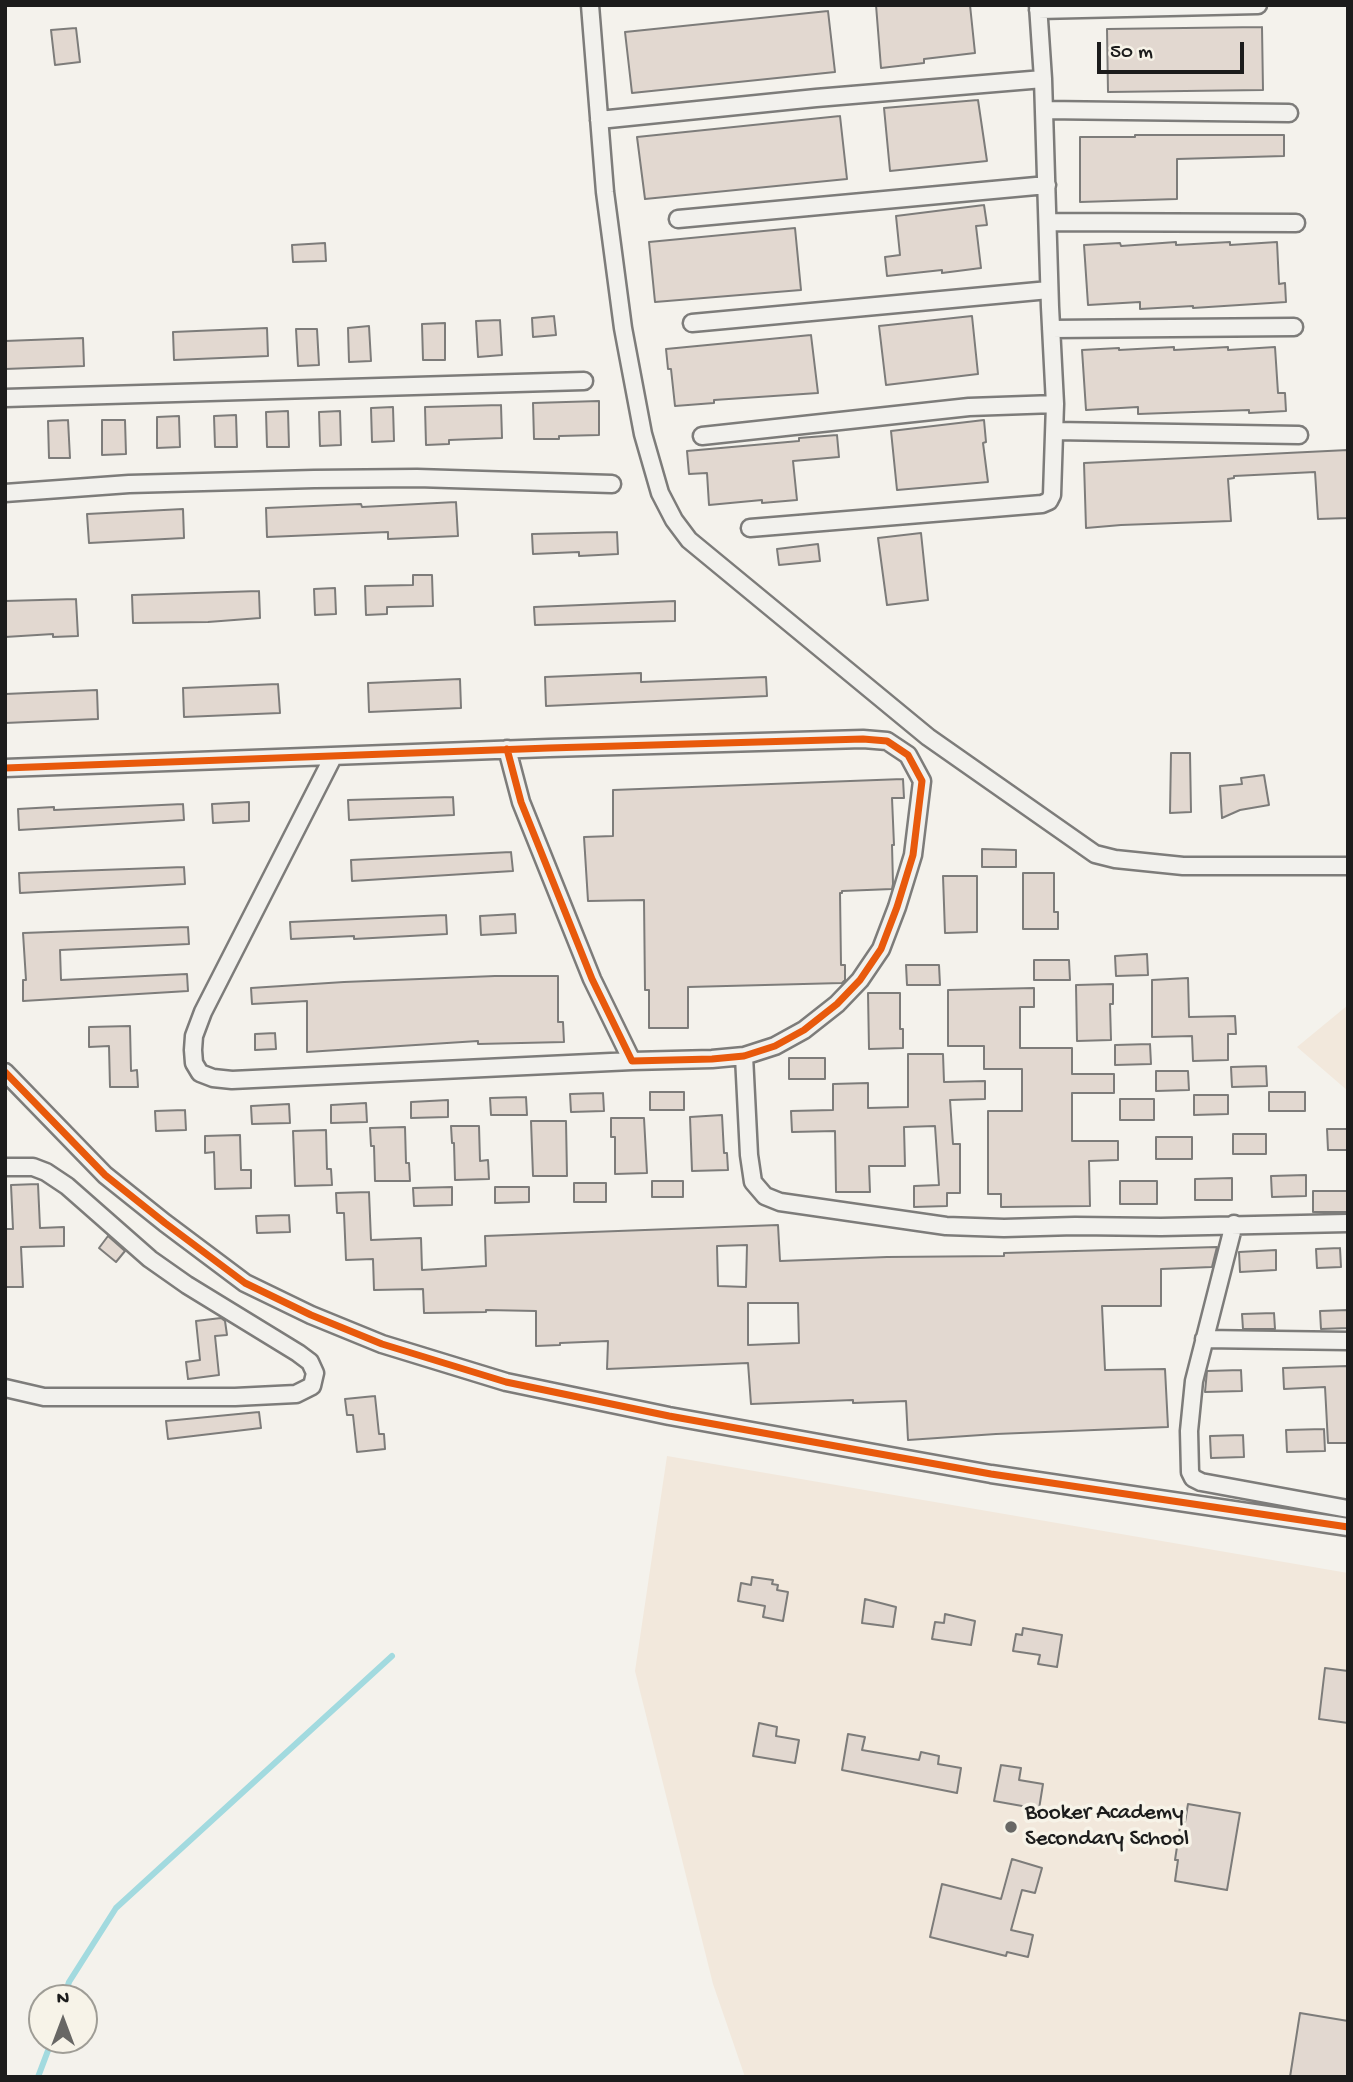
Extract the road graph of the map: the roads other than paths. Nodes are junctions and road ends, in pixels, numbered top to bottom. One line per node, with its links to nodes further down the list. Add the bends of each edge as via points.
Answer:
1 (590, 5): 7 (street)
2 (1258, 5): 3 (street)
3 (1038, 8): 4 (street)
4 (1043, 79): 5 (street); 7 (street)
5 (1044, 110): 6 (street); 8 (street)
6 (1289, 113)
7 (599, 120): 28 (street, via 623,328 643,434 660,493 688,540 928,737 1095,854 1183,866)
8 (1047, 185): 9 (street); 10 (street)
9 (678, 219)
10 (1048, 222): 11 (street); 12 (street)
11 (1296, 223)
12 (1049, 290): 13 (street); 15 (street)
13 (692, 323)
14 (1294, 327): 15 (street)
15 (1051, 330): 18 (street)
16 (584, 381): 17 (street)
17 (5, 398)
18 (1055, 404): 19 (street); 21 (street, via 969,407)
19 (1055, 431): 20 (street); 24 (street, via 1054,489 1049,501 1042,504)
20 (1299, 435)
21 (702, 436)
22 (612, 484): 23 (street, via 314,479)
23 (5, 493)
24 (750, 528)
25 (507, 749): 26 (street); 29 (street, via 863,739 887,741 908,755 922,781 913,855 881,949 860,980 804,1030); 30 (street, via 545,863 592,979)
26 (333, 757): 27 (street); 30 (street, via 194,1035 194,1063 200,1073 232,1080)
27 (5, 768)
28 (1348, 866)
29 (744, 1056): 30 (street); 34 (street, via 753,1182 765,1196 780,1202 946,1226)
30 (632, 1061)
31 (5, 1072): 39 (street, via 105,1175 246,1283 382,1344 506,1382 669,1416 991,1474)
32 (5, 1167): 37 (street, via 33,1167 67,1186 150,1259 304,1357 314,1373 312,1386 296,1394 235,1397 44,1397)
33 (1348, 1223): 34 (street)
34 (1234, 1224): 35 (street)
35 (1203, 1339): 36 (street); 38 (street, via 1190,1409 1192,1476 1201,1482)
36 (1348, 1341)
37 (5, 1388)
38 (1348, 1509)
39 (1348, 1527)

